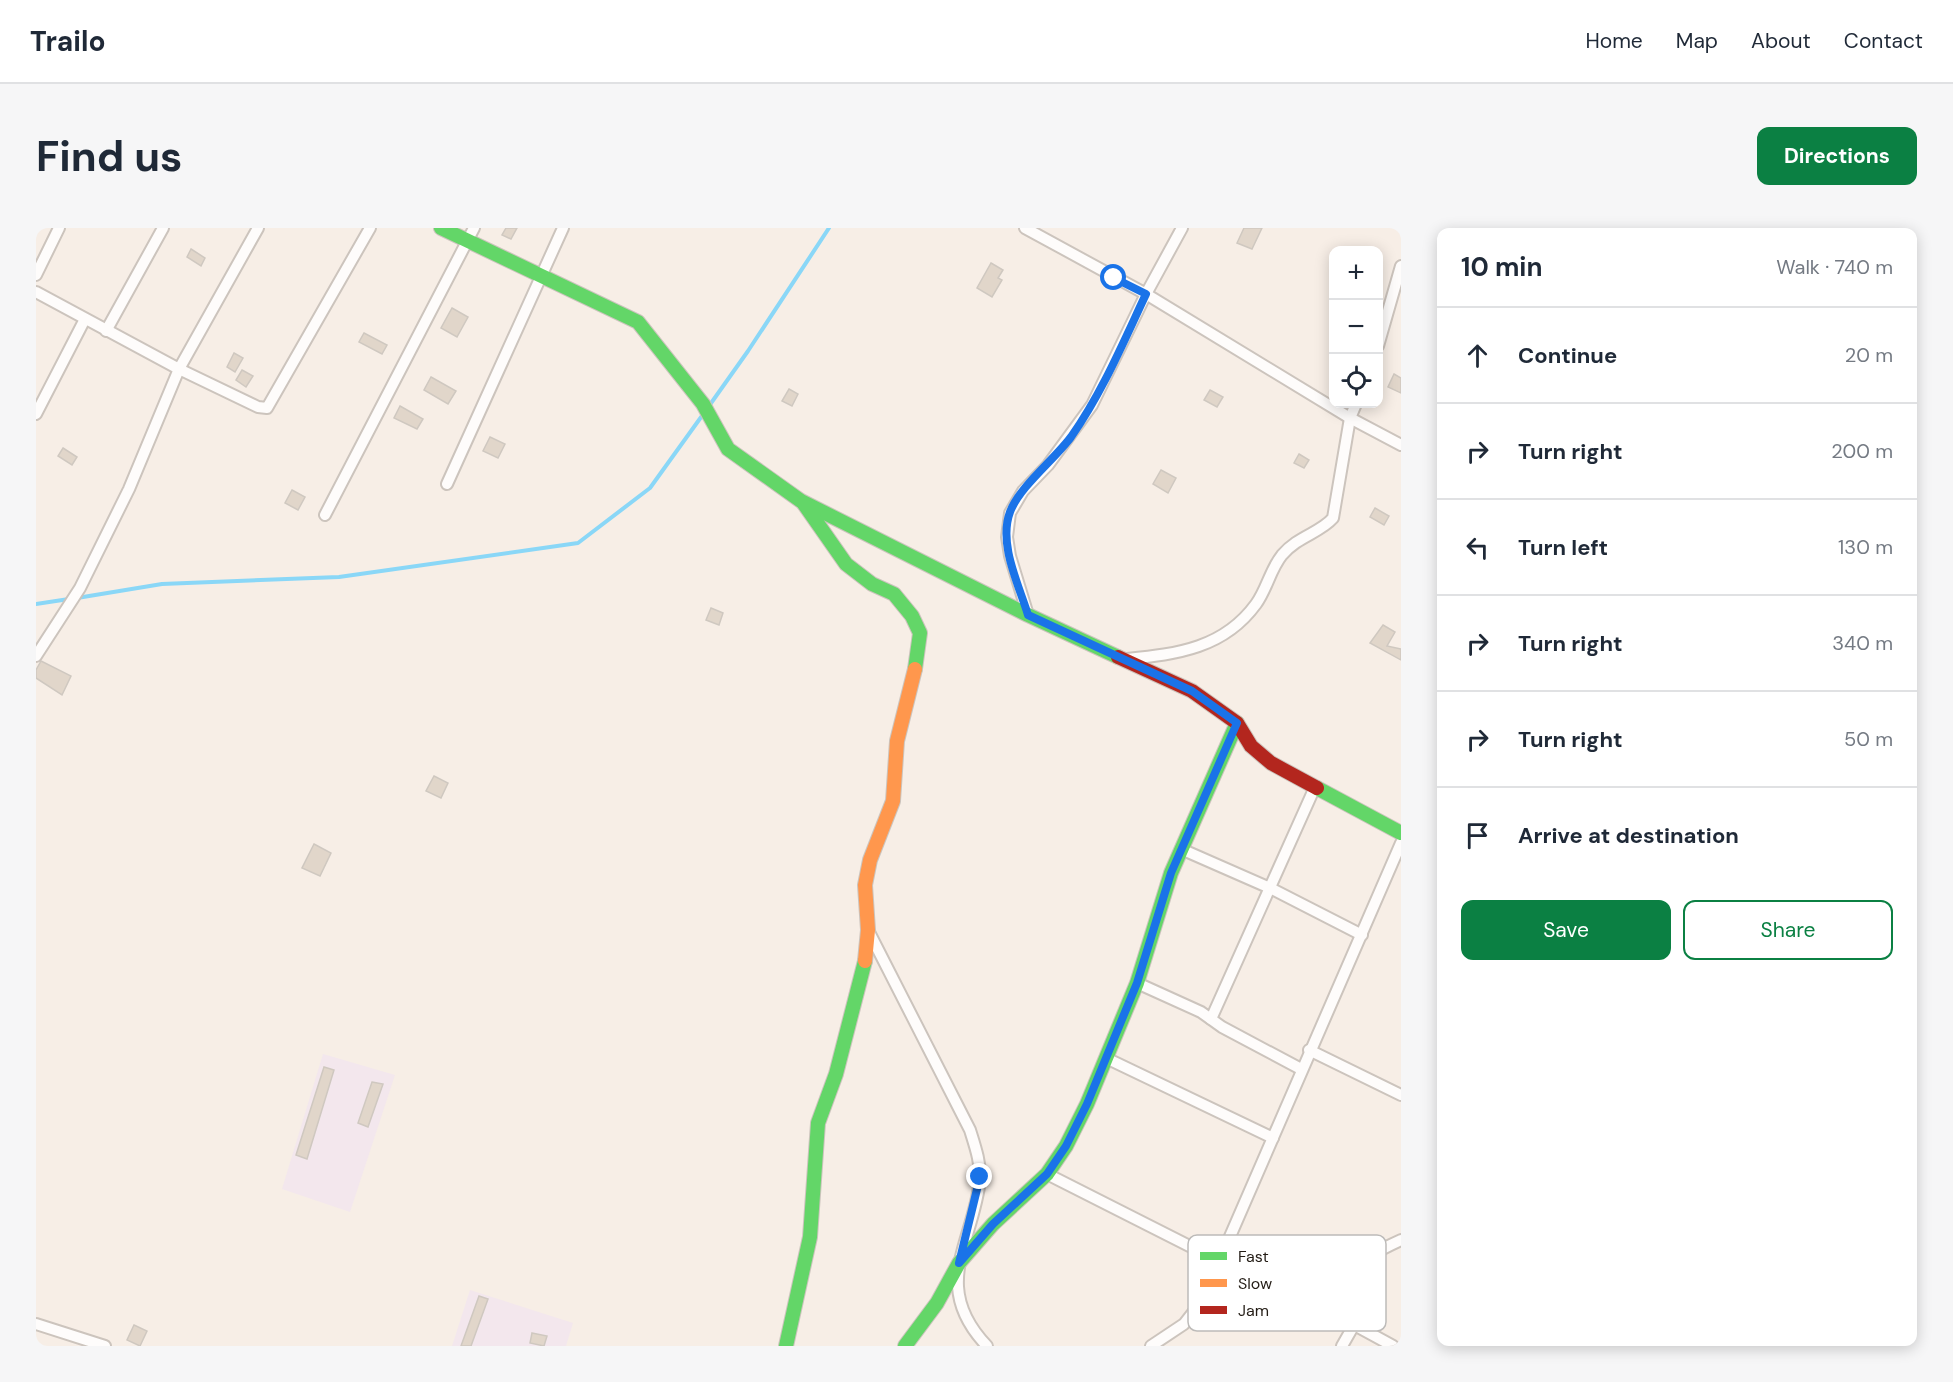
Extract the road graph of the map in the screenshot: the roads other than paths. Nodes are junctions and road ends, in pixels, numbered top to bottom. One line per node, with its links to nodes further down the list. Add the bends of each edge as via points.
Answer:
1 (59, 228): 11 (street)
2 (163, 228): 17 (street)
3 (258, 228): 18 (street)
4 (370, 228): 18 (street, via 267,408)
5 (441, 228): 9 (street)
6 (563, 228): 12 (street)
7 (1025, 228): 14 (street)
8 (1182, 228): 14 (street)
9 (472, 234): 12 (street); 25 (street)
10 (1401, 266): 16 (street)
11 (36, 275)
12 (542, 276): 23 (street); 24 (street, via 638,322 703,404 728,449)
13 (36, 292): 15 (street)
14 (1146, 294): 21 (street); 26 (street, via 1092,405 1010,513 1010,556)
15 (84, 319): 17 (street); 19 (street)
16 (1383, 329)
17 (106, 331): 18 (street)
18 (179, 369): 27 (street, via 129,489 80,588)
19 (38, 408)
20 (1354, 408): 21 (street)
21 (1350, 418): 22 (street); 28 (street, via 1333,518 1295,541 1281,556 1258,602 1238,626 1203,646)
22 (1401, 445)
23 (447, 484)
24 (801, 501): 26 (street); 35 (street, via 846,564 872,584 894,594 920,633 920,652 897,741 892,801 865,885)
25 (325, 515)
26 (1028, 615): 28 (street)
27 (36, 656)
28 (1126, 659): 29 (street, via 1192,691)
29 (1237, 723): 30 (street, via 1251,746 1271,763); 33 (street)
30 (1315, 787): 31 (street); 34 (street)
31 (1401, 833)
32 (1401, 843): 36 (street)
33 (1181, 849): 34 (street); 37 (street)
34 (1270, 888): 36 (street); 38 (street)
35 (868, 930): 51 (street, via 970,1130 978,1156 980,1177); 57 (street, via 867,953 842,1051 818,1123 810,1237)
36 (1362, 935): 39 (street)
37 (1137, 983): 38 (street); 40 (street)
38 (1211, 1019): 41 (street)
39 (1310, 1050): 41 (street); 42 (street)
40 (1106, 1059): 43 (street); 44 (street, via 1066,1146)
41 (1301, 1069): 43 (street)
42 (1400, 1092)
43 (1273, 1138): 45 (street)
44 (1047, 1174): 47 (street); 51 (street, via 993,1224)
45 (1232, 1235)
46 (1401, 1240): 48 (street)
47 (1188, 1245)
48 (1390, 1246): 49 (street); 50 (street)
49 (1386, 1248)
50 (1401, 1252)
51 (959, 1263): 58 (street, via 938,1303); 59 (street, via 960,1298 977,1335)
52 (1188, 1320): 60 (street)
53 (36, 1324): 56 (street)
54 (1351, 1331): 61 (street)
55 (1365, 1331): 62 (street)
56 (105, 1346)
57 (786, 1346)
58 (905, 1346)
59 (987, 1346)
60 (1151, 1346)
61 (1342, 1346)
62 (1392, 1346)

